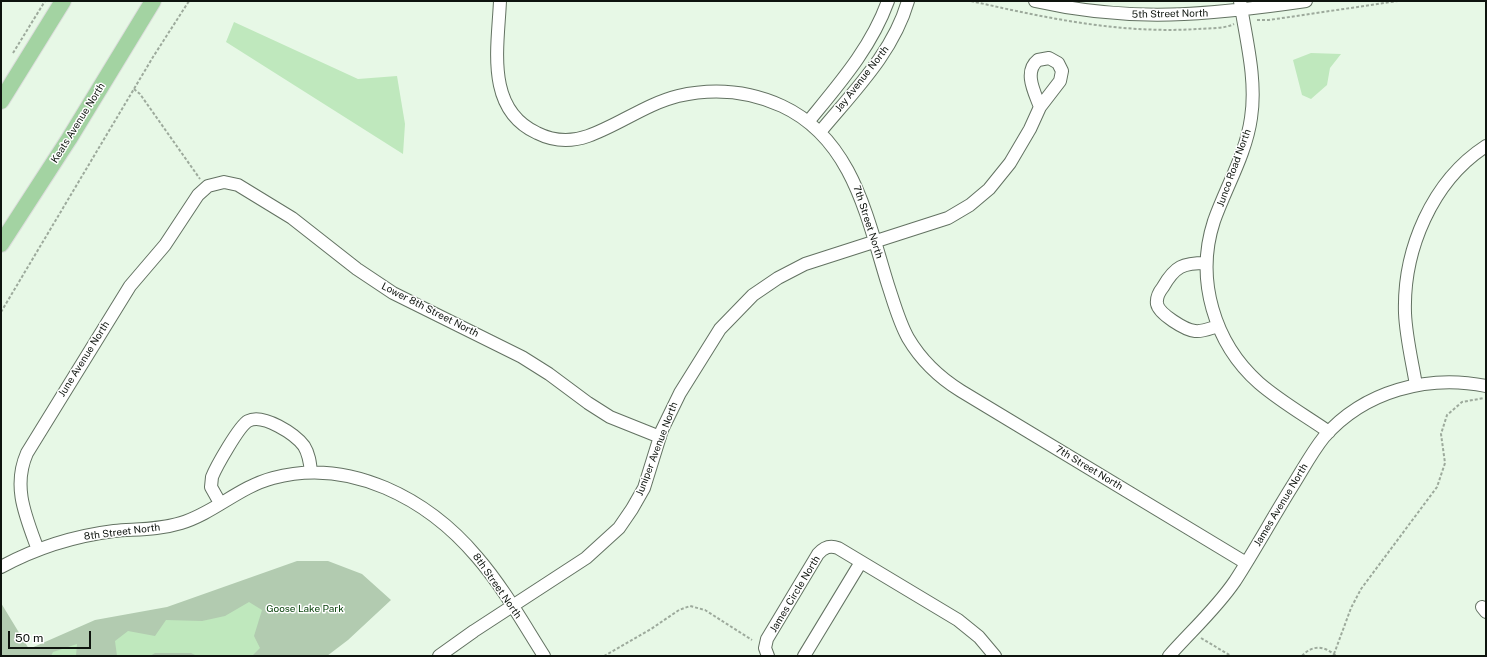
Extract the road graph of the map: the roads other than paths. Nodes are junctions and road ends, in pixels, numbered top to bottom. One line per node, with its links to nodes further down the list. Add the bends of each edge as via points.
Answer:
1 (63, 1): 9 (main road)
2 (153, 1): 16 (main road, Keats Avenue North)
3 (500, 1): 11 (street, 7th Street North, via 497,68 499,88 503,100 514,116 539,134 562,140 581,138 668,99 709,92 736,93 765,100 787,109)
4 (888, 1): 11 (street, Jay Avenue North, via 876,31 862,55)
5 (908, 1): 12 (street, Jay Avenue North, via 900,23 882,55)
6 (1035, 1): 8 (street, 5th Street North, via 1099,12 1138,15 1187,15)
7 (1306, 1): 8 (street, 5th Street North)
8 (1241, 6): 17 (street, Junco Road North, via 1253,85 1251,117 1244,148 1212,227)
9 (1, 101)
10 (1040, 107): 15 (street, Juniper Avenue North, via 1030,130 1010,163 998,180 979,198 940,221)
11 (808, 122): 12 (street, 7th Street North)
12 (820, 132): 15 (street, 7th Street North, via 852,175)
13 (1486, 146): 19 (street, via 1456,172 1438,195 1423,223 1413,250 1405,310)
14 (206, 187): 22 (street, Lower 8th Street North, via 224,182 243,188 299,223 357,269 393,293 522,357 610,417); 25 (street, June Avenue North, via 198,194 165,245 123,296 27,453 22,468 20,493)
15 (874, 242): 22 (street, Juniper Avenue North, via 800,266 772,281 748,299 713,340 676,400); 27 (street, 7th Street North, via 903,328 916,350 936,373 961,391)
16 (1, 244)
17 (1206, 263): 18 (street, Junco Road North, via 1209,297); 18 (street, via 1186,264 1175,270 1159,294 1157,304 1162,313 1192,330)
18 (1218, 326): 21 (street, Junco Road North, via 1235,357 1254,378)
19 (1416, 385): 20 (street, James Avenue North, via 1450,382); 21 (street, James Avenue North, via 1364,404)
20 (1486, 386)
21 (1329, 432): 27 (street, James Avenue North, via 1312,454)
22 (660, 437): 29 (street, Juniper Avenue North, via 644,488 616,531 586,558)
23 (311, 472): 24 (street, 8th Street North, via 282,475 261,481); 24 (street, via 307,452 299,440 266,420 250,420 240,428 212,475 211,487); 29 (street, 8th Street North, via 335,473 365,480 386,488 422,508 471,550 489,571)
24 (220, 503): 25 (street, 8th Street North, via 192,518 169,526 91,535)
25 (38, 550): 28 (street, 8th Street North)
26 (861, 562): 32 (street, James Circle North, via 836,547 828,547 821,551 767,639 765,648); 33 (street); 34 (street, James Circle North, via 958,620 979,637)
27 (1246, 563): 35 (street, James Avenue North, via 1220,601)
28 (1, 567)
29 (512, 606): 30 (street, Juniper Avenue North); 31 (street, 8th Street North)
30 (439, 656)
31 (544, 656)
32 (768, 656)
33 (804, 656)
34 (995, 656)
35 (1169, 656)

